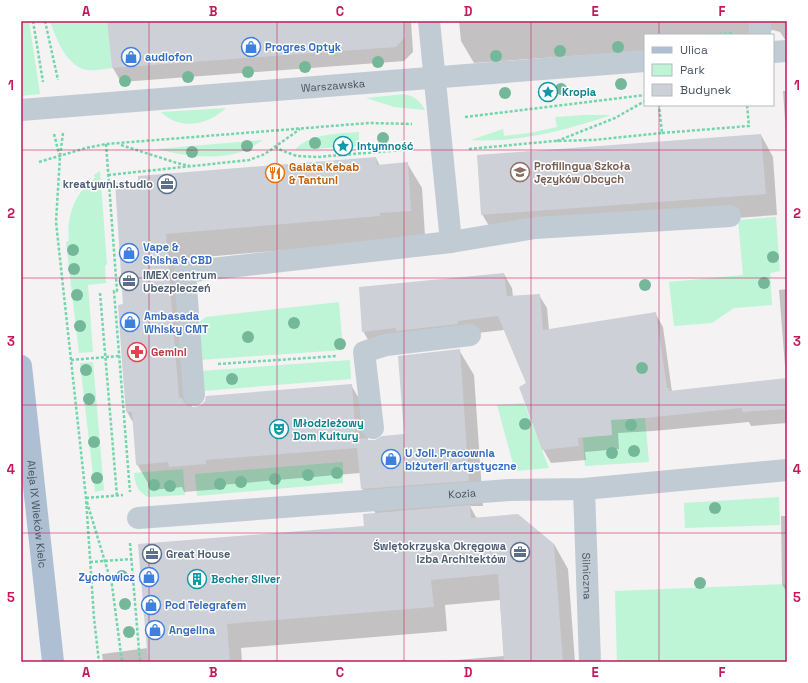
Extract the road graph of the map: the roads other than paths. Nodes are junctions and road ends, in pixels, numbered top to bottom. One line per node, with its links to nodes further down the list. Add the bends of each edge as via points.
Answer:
1 (429, 21): 7 (street)
2 (760, 21): 3 (street)
3 (760, 34)
4 (787, 51): 5 (street)
5 (774, 52)
6 (644, 61): 7 (street, Warszawska)
7 (434, 77): 8 (street, Warszawska); 10 (street)
8 (21, 110)
9 (730, 216): 10 (street, via 535,228)
10 (451, 242): 13 (street, via 185,272)
11 (470, 335): 14 (street, via 386,345 364,352)
12 (21, 366): 18 (main road, Aleja IX Wieków Kielc)
13 (194, 395)
14 (373, 428)
15 (787, 470): 16 (street, Kozia)
16 (584, 489): 17 (street, Kozia, via 509,490); 19 (street, Silniczna)
17 (138, 518)
18 (53, 662)
19 (590, 662)

